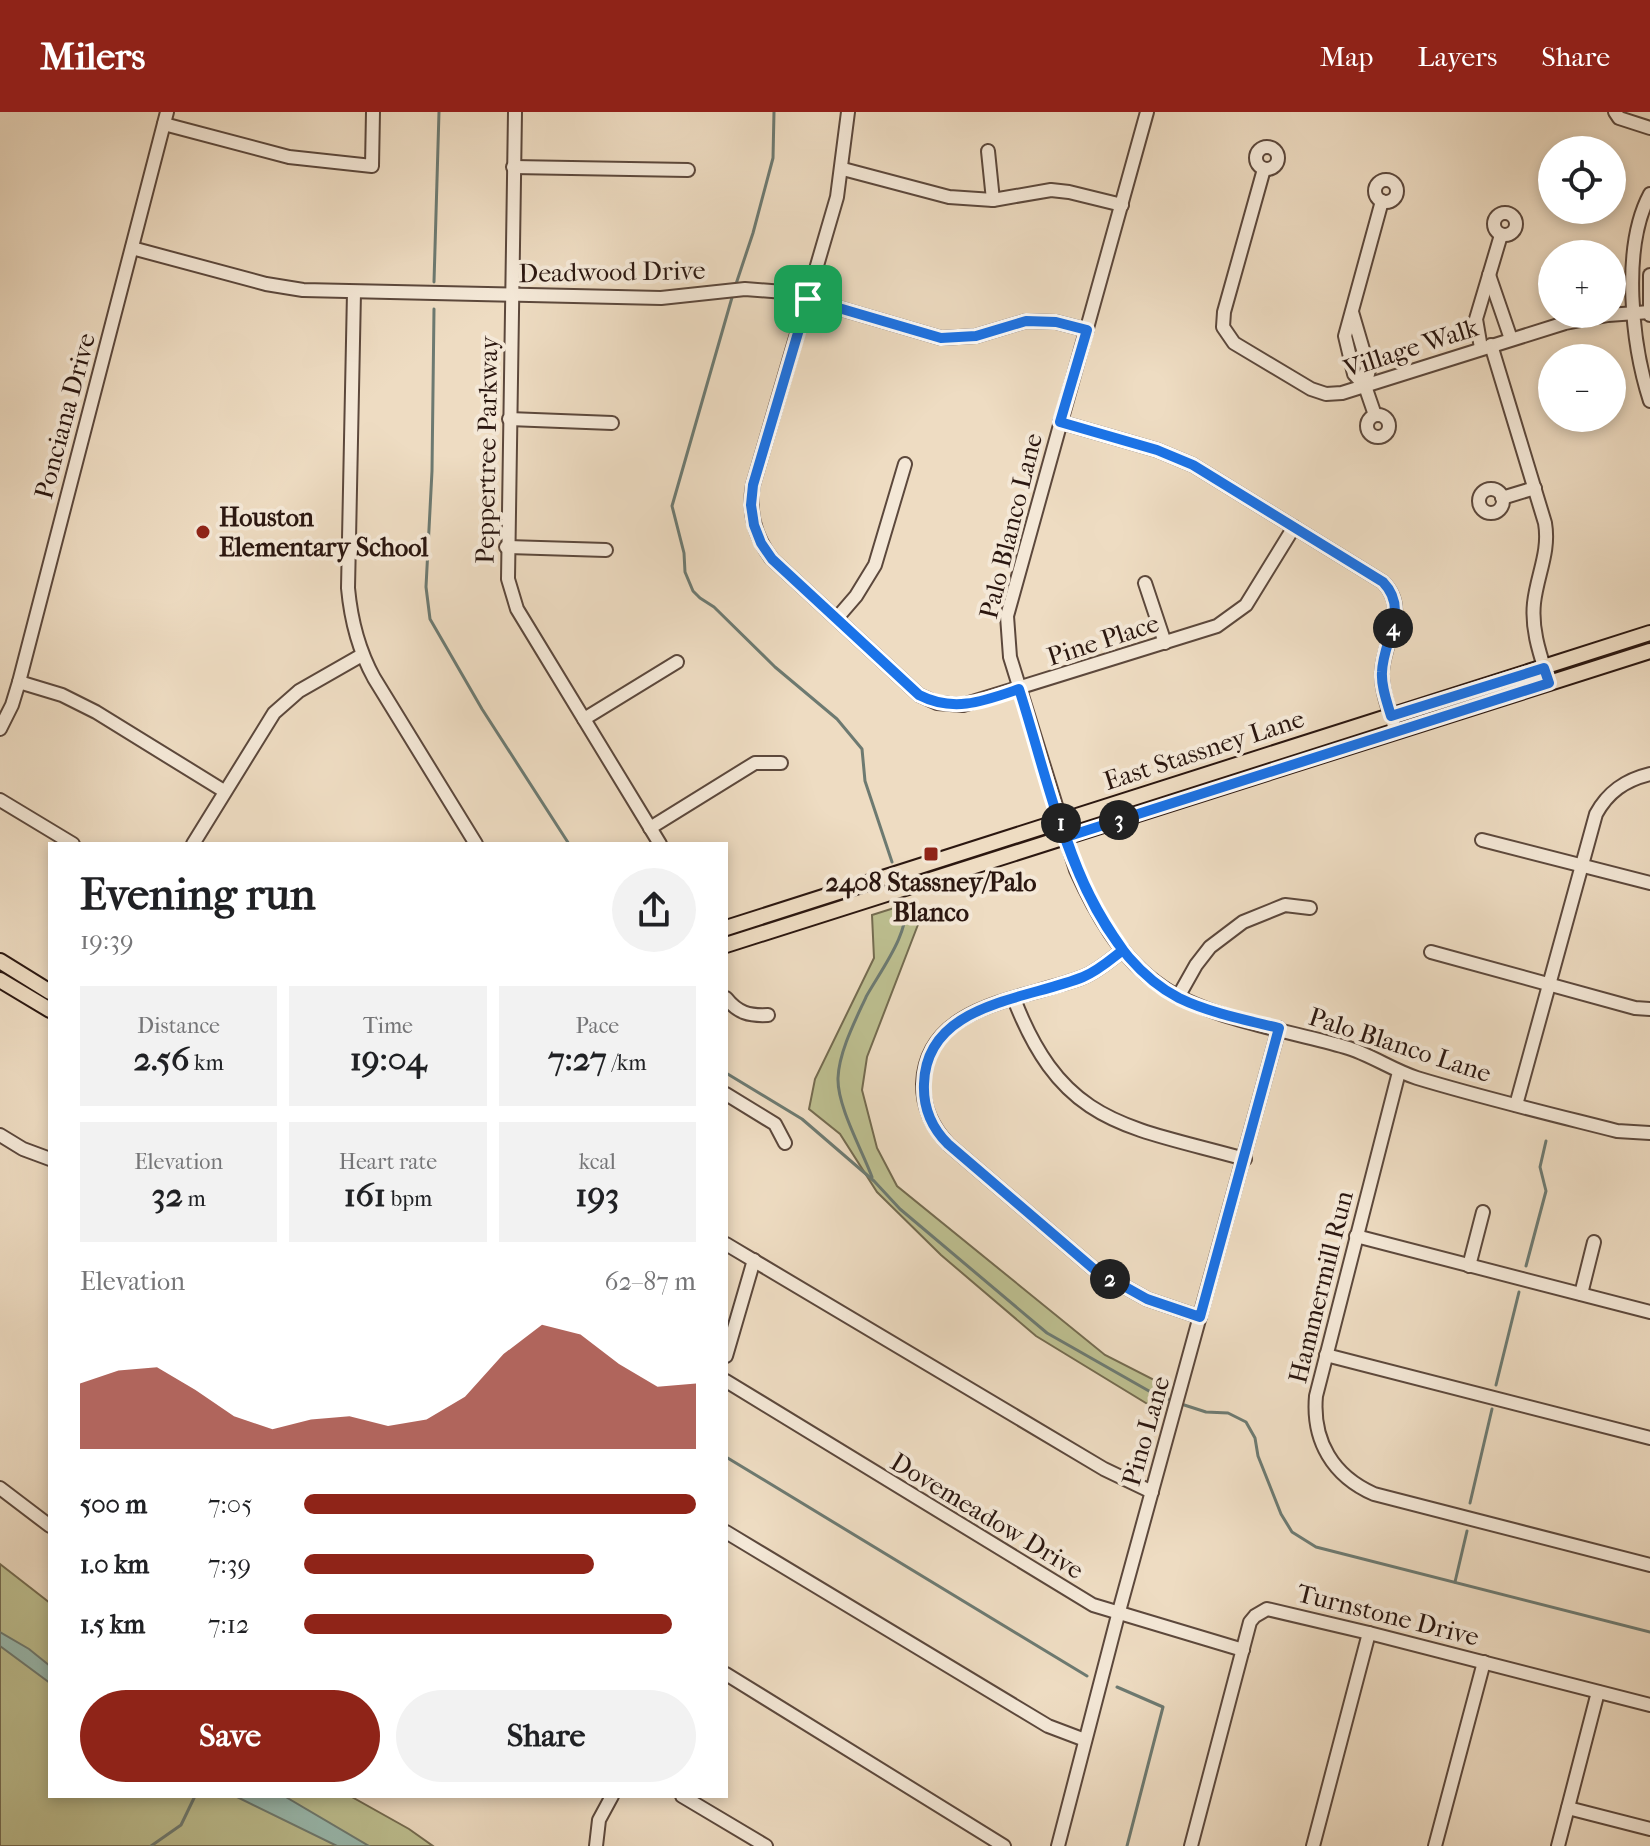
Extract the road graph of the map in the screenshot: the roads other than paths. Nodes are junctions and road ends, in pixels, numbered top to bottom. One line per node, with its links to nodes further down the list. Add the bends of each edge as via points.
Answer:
1 (373, 112): 7 (street, via 372,166 289,157)
2 (515, 112): 11 (street, Peppertree Parkway)
3 (848, 112): 12 (street, Pine Place)
4 (1147, 112): 18 (street, Palo Blanco Lane)
5 (1617, 112): 9 (street, via 1619,118)
6 (1627, 112): 8 (street)
7 (165, 118): 20 (street, Ponciana Drive)
8 (1650, 119)
9 (1650, 128)
10 (988, 151): 16 (street)
11 (513, 167): 14 (street); 24 (street, Peppertree Parkway)
12 (843, 169): 16 (street, via 934,194); 25 (street, Pine Place)
13 (1264, 169): 31 (street, Village Walk, via 1224,312 1225,332 1234,343 1318,393 1333,395)
14 (688, 170)
15 (1650, 194): 26 (street, via 1636,244)
16 (993, 200): 18 (street, via 1051,190)
17 (1382, 201): 31 (street, via 1352,312 1369,370)
18 (1122, 205): 28 (street, Palo Blanco Lane)
19 (1501, 235): 21 (street)
20 (132, 248): 23 (street, Deadwood Drive, via 266,284); 51 (street, Ponciana Drive)
21 (1489, 275): 29 (street); 30 (street, via 1476,319)
22 (1650, 275): 27 (street)
23 (354, 292): 24 (street, Deadwood Drive); 48 (street, via 348,588)
24 (511, 296): 25 (street, Deadwood Drive, via 661,298 770,289); 34 (street, Peppertree Parkway)
25 (808, 299): 28 (street, Deadwood Drive, via 941,338 976,336 1026,321); 44 (street, Pine Place, via 753,485 752,515 772,559)
26 (1633, 313): 27 (street, Village Walk); 29 (street, Village Walk, via 1588,317); 32 (street)
27 (1650, 313)
28 (1087, 330): 35 (street, Palo Blanco Lane)
29 (1511, 339): 30 (street, Village Walk)
30 (1486, 347): 31 (street, Village Walk); 38 (street)
31 (1365, 386): 33 (street)
32 (1650, 401)
33 (1375, 415)
34 (509, 419): 36 (street); 41 (street, Peppertree Parkway)
35 (1060, 422): 40 (street, via 1175,456); 53 (street, Palo Blanco Lane, via 1007,616 1007,642)
36 (612, 423)
37 (905, 464): 44 (street, via 875,565)
38 (1535, 488): 39 (street); 50 (street, via 1547,532 1533,614)
39 (1502, 498)
40 (1294, 527): 46 (street, Pine Place, via 1246,605 1217,626); 54 (street, via 1391,591 1396,618 1382,672)
41 (506, 547): 42 (street); 55 (street, Peppertree Parkway, via 517,609)
42 (606, 550)
43 (1145, 583): 46 (street)
44 (837, 618): 53 (street, Pine Place, via 919,695 932,701 970,705)
45 (1650, 633): 50 (main road, East Stassney Lane)
46 (1165, 643): 53 (street, Pine Place)
47 (1650, 651): 52 (main road, East Stassney Lane)
48 (362, 655): 60 (street, via 299,691 274,713); 68 (street)
49 (677, 662): 55 (street)
50 (1544, 668): 52 (street); 54 (main road, East Stassney Lane)
51 (19, 682): 56 (street, Ponciana Drive); 60 (street, via 79,703)
52 (1549, 683): 57 (main road, East Stassney Lane)
53 (1019, 689): 62 (street, Palo Blanco Lane)
54 (1391, 716): 57 (street); 62 (main road, East Stassney Lane)
55 (584, 719): 63 (street, Peppertree Parkway)
56 (0, 729)
57 (1396, 732): 64 (main road, East Stassney Lane)
58 (781, 763): 63 (street, via 755,763)
59 (1650, 774): 70 (street, via 1626,782 1605,799 1592,824)
60 (224, 791): 67 (street)
61 (0, 800): 66 (street)
62 (1061, 821): 64 (street, Palo Blanco Lane); 73 (main road, East Stassney Lane)
63 (650, 828): 69 (street, Peppertree Parkway)
64 (1066, 837): 74 (main road, East Stassney Lane); 75 (street, Palo Blanco Lane, via 1087,895)
65 (1482, 840): 70 (street)
66 (70, 842)
67 (194, 842)
68 (475, 842)
69 (659, 842)
70 (1582, 867): 71 (street); 79 (street)
71 (1650, 883)
72 (1310, 908): 81 (street, via 1285,905 1226,933 1196,965)
73 (728, 927)
74 (728, 944)
75 (1123, 950): 81 (street, Palo Blanco Lane); 82 (street, via 1090,974)
76 (1431, 952): 79 (street)
77 (0, 961): 80 (main road)
78 (0, 980): 84 (main road)
79 (1549, 984): 85 (street); 90 (street)
80 (48, 991)
81 (1178, 997): 87 (street, Palo Blanco Lane)
82 (1014, 999): 95 (street, via 1033,1046 1051,1073 1096,1111 1138,1130); 104 (street, via 960,1019 937,1041 924,1079 935,1128 1095,1270 1147,1299)
83 (728, 1000): 86 (street, via 743,1013)
84 (48, 1009)
85 (1650, 1009)
86 (768, 1015)
87 (1279, 1028): 88 (street, Palo Blanco Lane, via 1363,1053); 95 (street, Pino Lane)
88 (1399, 1072): 90 (street, Palo Blanco Lane); 97 (street, Hammermill Run)
89 (728, 1095): 93 (street, via 775,1124)
90 (1516, 1105): 91 (street, Palo Blanco Lane, via 1617,1131)
91 (1650, 1133)
92 (0, 1135): 94 (street)
93 (785, 1143)
94 (48, 1158)
95 (1245, 1159): 104 (street, Pino Lane)
96 (1483, 1212): 101 (street)
97 (1356, 1236): 101 (street); 106 (street, Hammermill Run)
98 (1594, 1242): 102 (street)
99 (728, 1245): 100 (street)
100 (754, 1260): 105 (street); 110 (street, via 1104,1469)
101 (1469, 1266): 102 (street)
102 (1581, 1294): 103 (street)
103 (1650, 1312)
104 (1200, 1317): 110 (street, Pino Lane)
105 (728, 1349)
106 (1326, 1355): 108 (street); 113 (street, Hammermill Run, via 1316,1396 1318,1433 1333,1464 1355,1484 1374,1494)
107 (728, 1382): 114 (street, Dovemeadow Drive, via 1093,1605)
108 (1650, 1438)
109 (0, 1488): 111 (street)
110 (1152, 1492): 114 (street, Pino Lane)
111 (48, 1524)
112 (728, 1533): 121 (street, via 1048,1726)
113 (1650, 1565)
114 (1118, 1615): 116 (street, Dovemeadow Drive); 121 (street, Pino Lane)
115 (1369, 1633): 116 (street, Turnstone Drive, via 1267,1609 1250,1622); 117 (street, Turnstone Drive); 132 (street)
116 (1243, 1650): 131 (street, Turnstone Drive)
117 (1484, 1662): 119 (street, Turnstone Drive); 133 (street)
118 (728, 1675): 129 (street)
119 (1598, 1692): 120 (street, Turnstone Drive); 124 (street)
120 (1650, 1705)
121 (1085, 1740): 130 (street, Pino Lane)
122 (611, 1798): 127 (street, via 599,1820)
123 (685, 1798): 126 (street)
124 (1568, 1808): 125 (street); 134 (street)
125 (1650, 1829)
126 (745, 1841): 128 (street)
127 (596, 1846)
128 (766, 1846)
129 (1004, 1846)
130 (1058, 1846)
131 (1191, 1846)
132 (1313, 1846)
133 (1435, 1846)
134 (1558, 1846)

